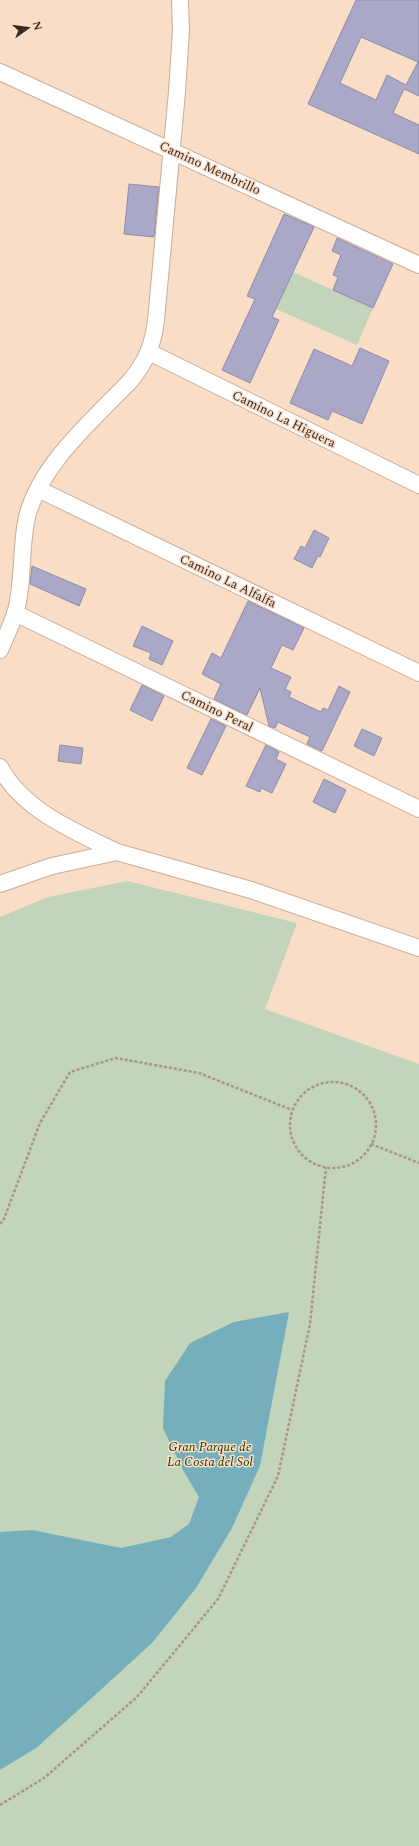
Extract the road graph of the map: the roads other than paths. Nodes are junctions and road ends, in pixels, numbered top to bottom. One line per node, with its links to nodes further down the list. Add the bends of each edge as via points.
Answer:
1 (180, 0): 3 (street, via 181,31)
2 (0, 72): 3 (street, Camino Membrillo)
3 (171, 150): 4 (street, Camino Membrillo); 5 (street, via 156,320)
4 (419, 265)
5 (149, 352): 6 (street, Camino La Higuera); 7 (street, via 131,380 46,471)
6 (419, 485)
7 (38, 488): 8 (street, via 27,516); 10 (street, Camino La Alfalfa)
8 (15, 613): 9 (street); 12 (street, Camino Peral)
9 (0, 650)
10 (419, 673)
11 (0, 767): 13 (street, via 20,793 62,826)
12 (419, 809)
13 (117, 852): 14 (street, via 52,866); 15 (street, via 251,890)
14 (0, 884)
15 (419, 948)

